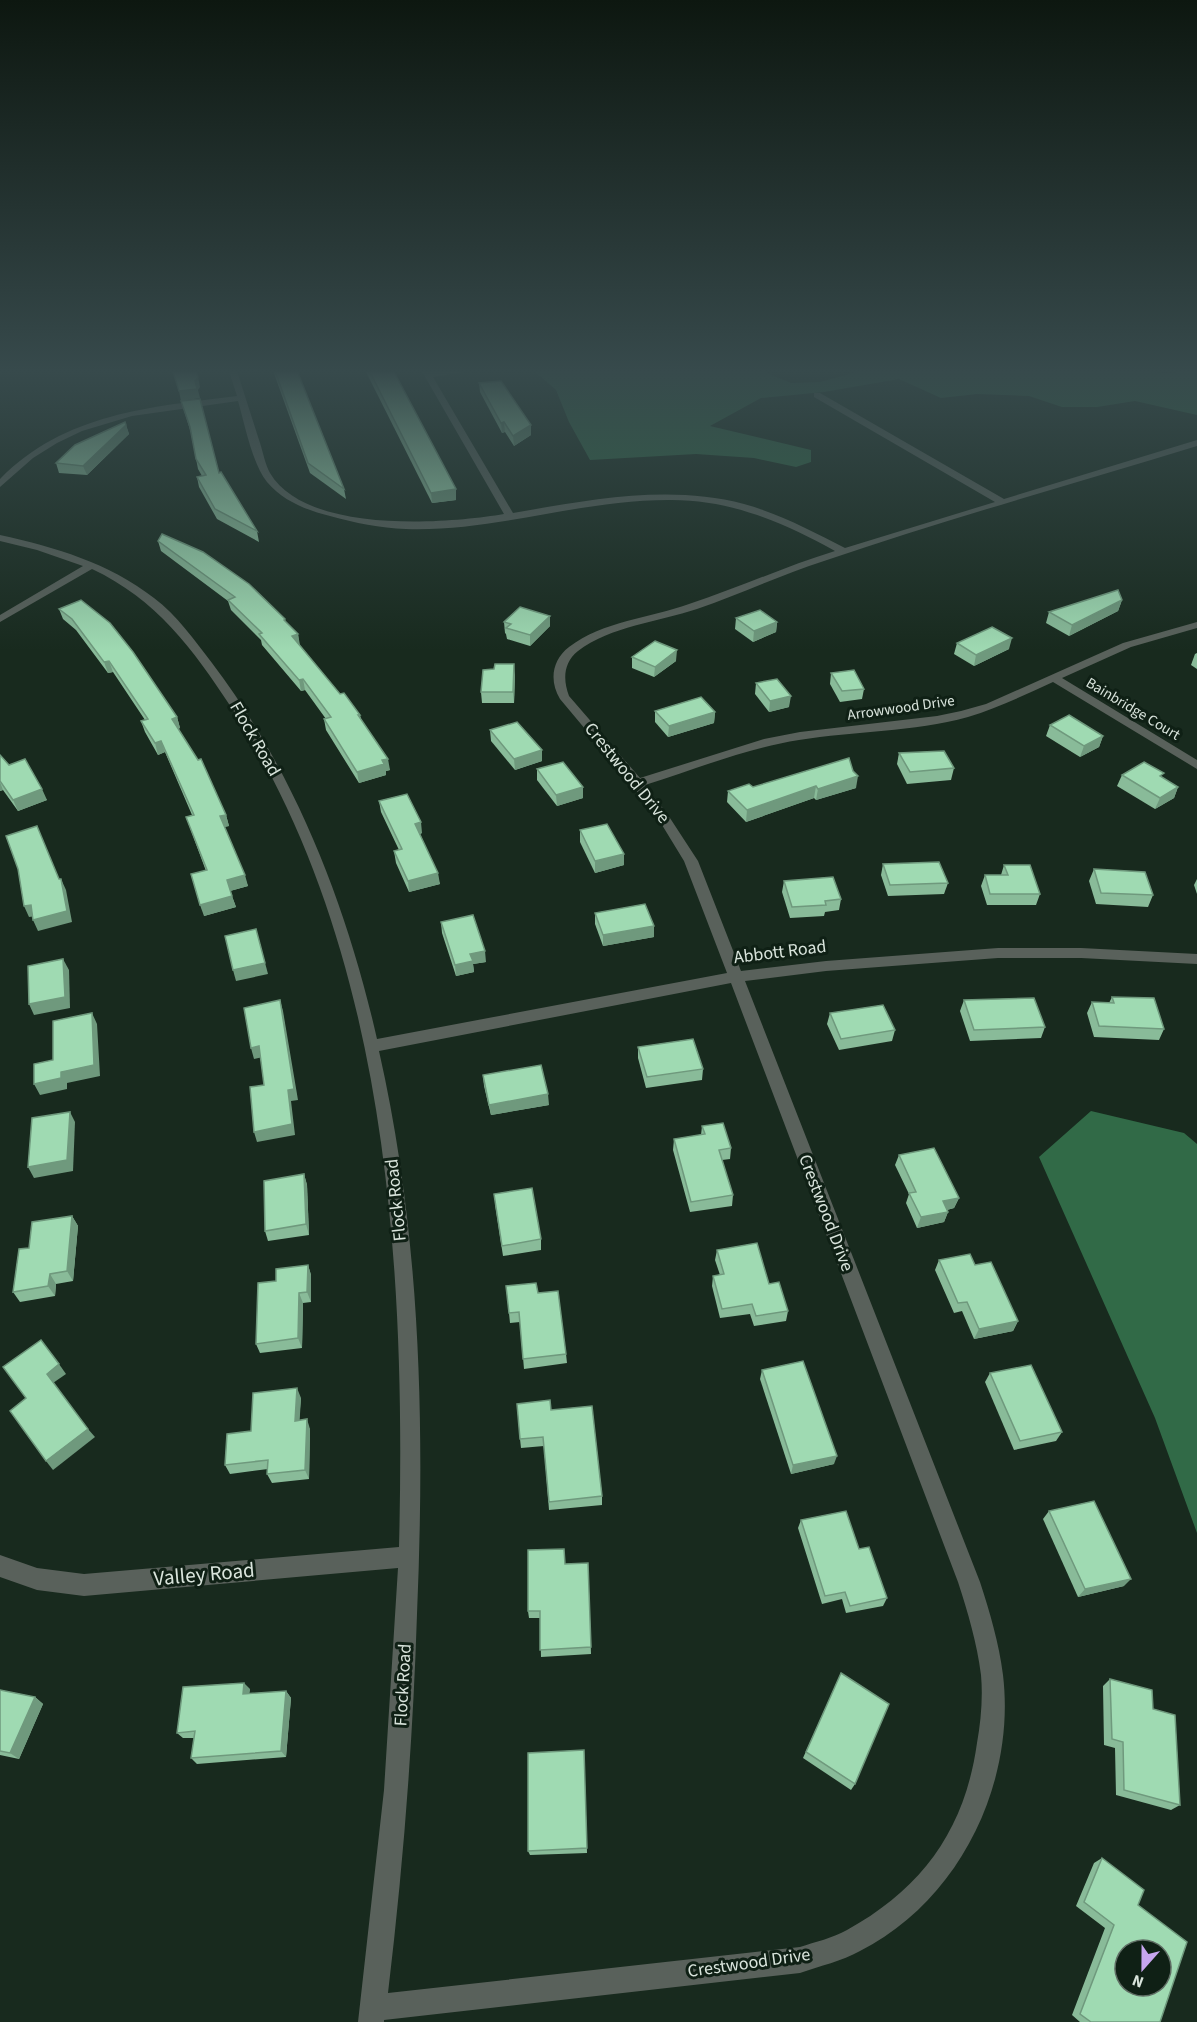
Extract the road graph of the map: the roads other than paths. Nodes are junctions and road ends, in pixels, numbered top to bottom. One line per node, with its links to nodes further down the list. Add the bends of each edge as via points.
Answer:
1 (23, 462): 6 (street)
2 (261, 462): 8 (street, via 269,479 285,494 308,506 351,519 404,525)
3 (479, 462): 8 (street)
4 (933, 462): 7 (street)
5 (1132, 462): 7 (street, Crestwood Drive)
6 (0, 484)
7 (1003, 503): 10 (street, Crestwood Drive)
8 (510, 516): 10 (street, via 632,498 698,498 770,514)
9 (0, 538): 11 (street, Flock Road)
10 (844, 552): 16 (street, Crestwood Drive, via 692,607 598,634 572,650 559,674 564,697)
11 (92, 565): 12 (street); 19 (street, Flock Road, via 156,604 203,657 267,755 321,874)
12 (0, 619)
13 (1197, 625): 14 (street, Arrowwood Drive, via 1127,645)
14 (1054, 678): 15 (street, Bainbridge Court); 16 (street, Arrowwood Drive, via 964,714 764,743)
15 (1197, 765)
16 (635, 784): 18 (street, Crestwood Drive, via 664,818 691,861)
17 (1197, 959): 18 (street, Abbott Road, via 998,953)
18 (735, 977): 19 (street, Abbott Road); 22 (street, Crestwood Drive, via 984,1628 992,1677 992,1722 984,1777 967,1825 938,1872 899,1912 852,1942 800,1960)
19 (373, 1046): 20 (street, Flock Road, via 392,1154 404,1270 411,1405)
20 (410, 1556): 21 (street, Valley Road, via 84,1585 37,1579); 22 (street, Flock Road, via 399,1750)
21 (0, 1566)
22 (372, 2015)

